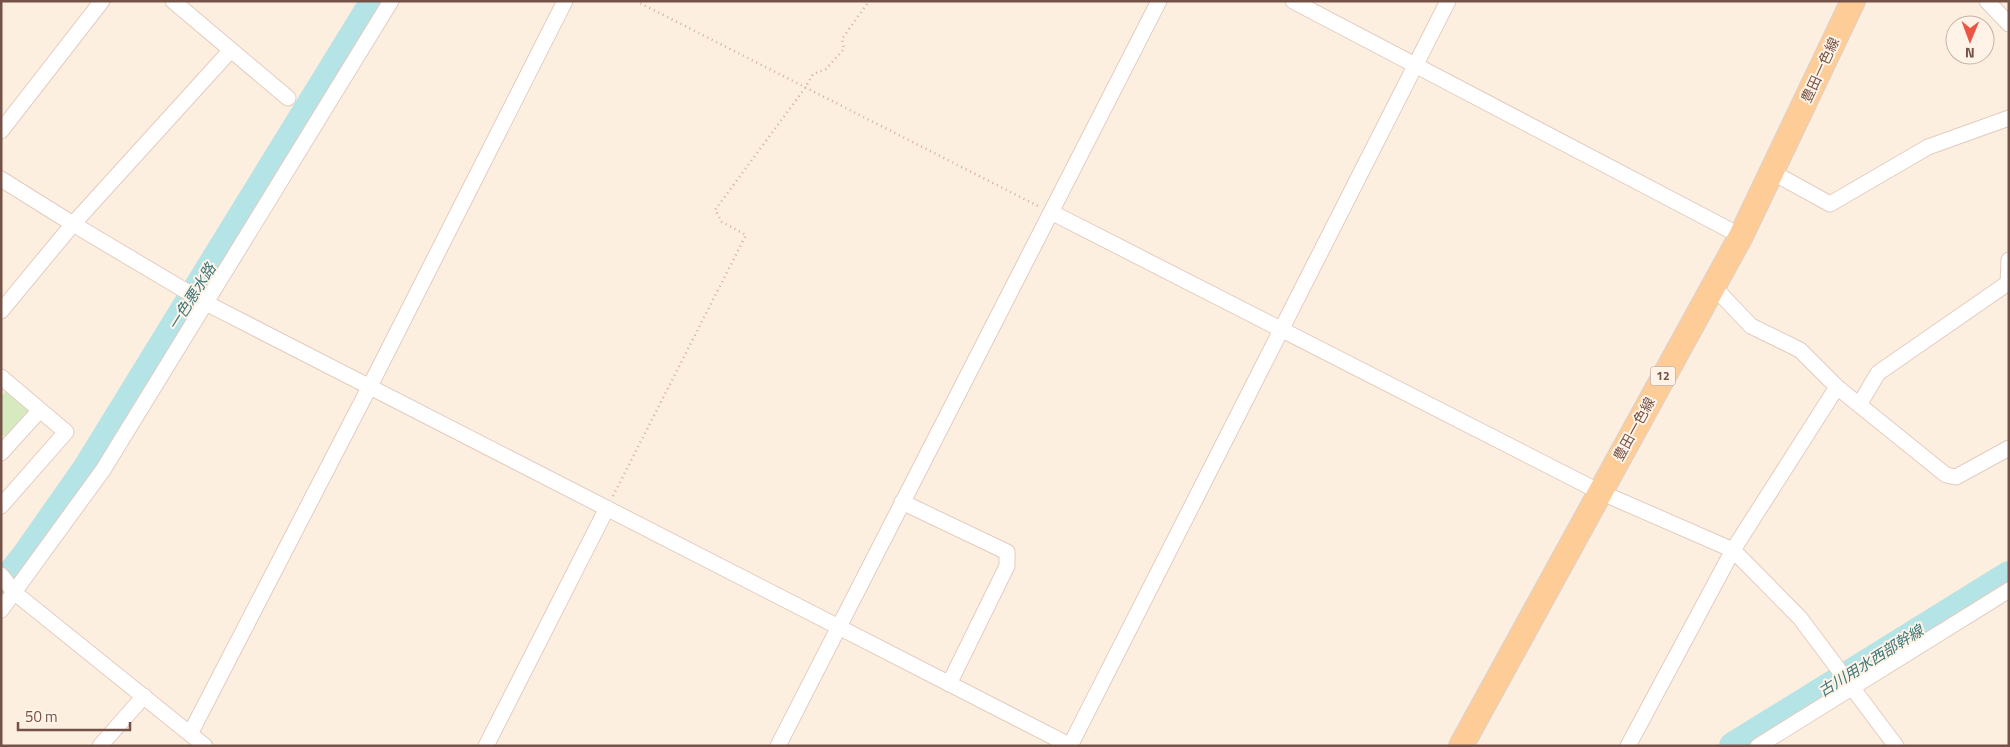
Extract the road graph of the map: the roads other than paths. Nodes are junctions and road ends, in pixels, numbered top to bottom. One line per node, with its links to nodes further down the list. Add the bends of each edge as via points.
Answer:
1 (102, 1): 15 (street)
2 (173, 1): 11 (street)
3 (391, 1): 24 (street)
4 (565, 1): 28 (street)
5 (1159, 1): 18 (street)
6 (1293, 1): 12 (street)
7 (1448, 1): 12 (street)
8 (1853, 1): 16 (main road, 豊田一色線 / 12)
9 (1987, 1): 10 (street)
10 (2009, 24)
11 (230, 51): 13 (street); 19 (street)
12 (1416, 66): 20 (street); 26 (street)
13 (288, 98)
14 (2009, 118): 16 (street, via 1928,147 1830,204)
15 (1, 131)
16 (1772, 172): 20 (main road, 豊田一色線 / 12)
17 (1, 179): 19 (street)
18 (1051, 212): 26 (street); 35 (street)
19 (72, 224): 24 (street); 25 (street)
20 (1741, 236): 23 (main road, 豊田一色線 / 12)
21 (2009, 260): 22 (street)
22 (2008, 283): 30 (street, via 1878,373)
23 (1713, 286): 29 (street, via 1752,326 1800,350); 34 (main road, 豊田一色線 / 12)
24 (206, 303): 28 (street); 41 (street, via 103,470)
25 (1, 311)
26 (1281, 329): 34 (street); 53 (street)
27 (4, 384): 31 (street)
28 (370, 386): 37 (street); 47 (street)
29 (1837, 387): 30 (street); 38 (street)
30 (1859, 405): 32 (street, via 1946,475 1956,477)
31 (40, 410): 33 (street); 36 (street, via 66,432)
32 (2009, 448)
33 (1, 453)
34 (1600, 492): 38 (street); 54 (main road, 豊田一色線 / 12)
35 (902, 502): 43 (street); 44 (street, via 1007,552 1007,566)
36 (1, 506)
37 (607, 508): 43 (street); 51 (street)
38 (1733, 550): 45 (street, via 1800,618); 55 (street)
39 (1, 575): 41 (street)
40 (2009, 590): 45 (street)
41 (15, 593): 42 (street); 46 (street)
42 (1, 610)
43 (838, 627): 44 (street); 52 (street)
44 (949, 684): 53 (street)
45 (1853, 688): 48 (street); 57 (street)
46 (144, 696): 47 (street); 49 (street)
47 (190, 734): 50 (street)
48 (1775, 741): 56 (street)
49 (100, 746)
50 (205, 746)
51 (486, 746)
52 (778, 746)
53 (1071, 746)
54 (1462, 746)
55 (1628, 746)
56 (1758, 746)
57 (1896, 746)

